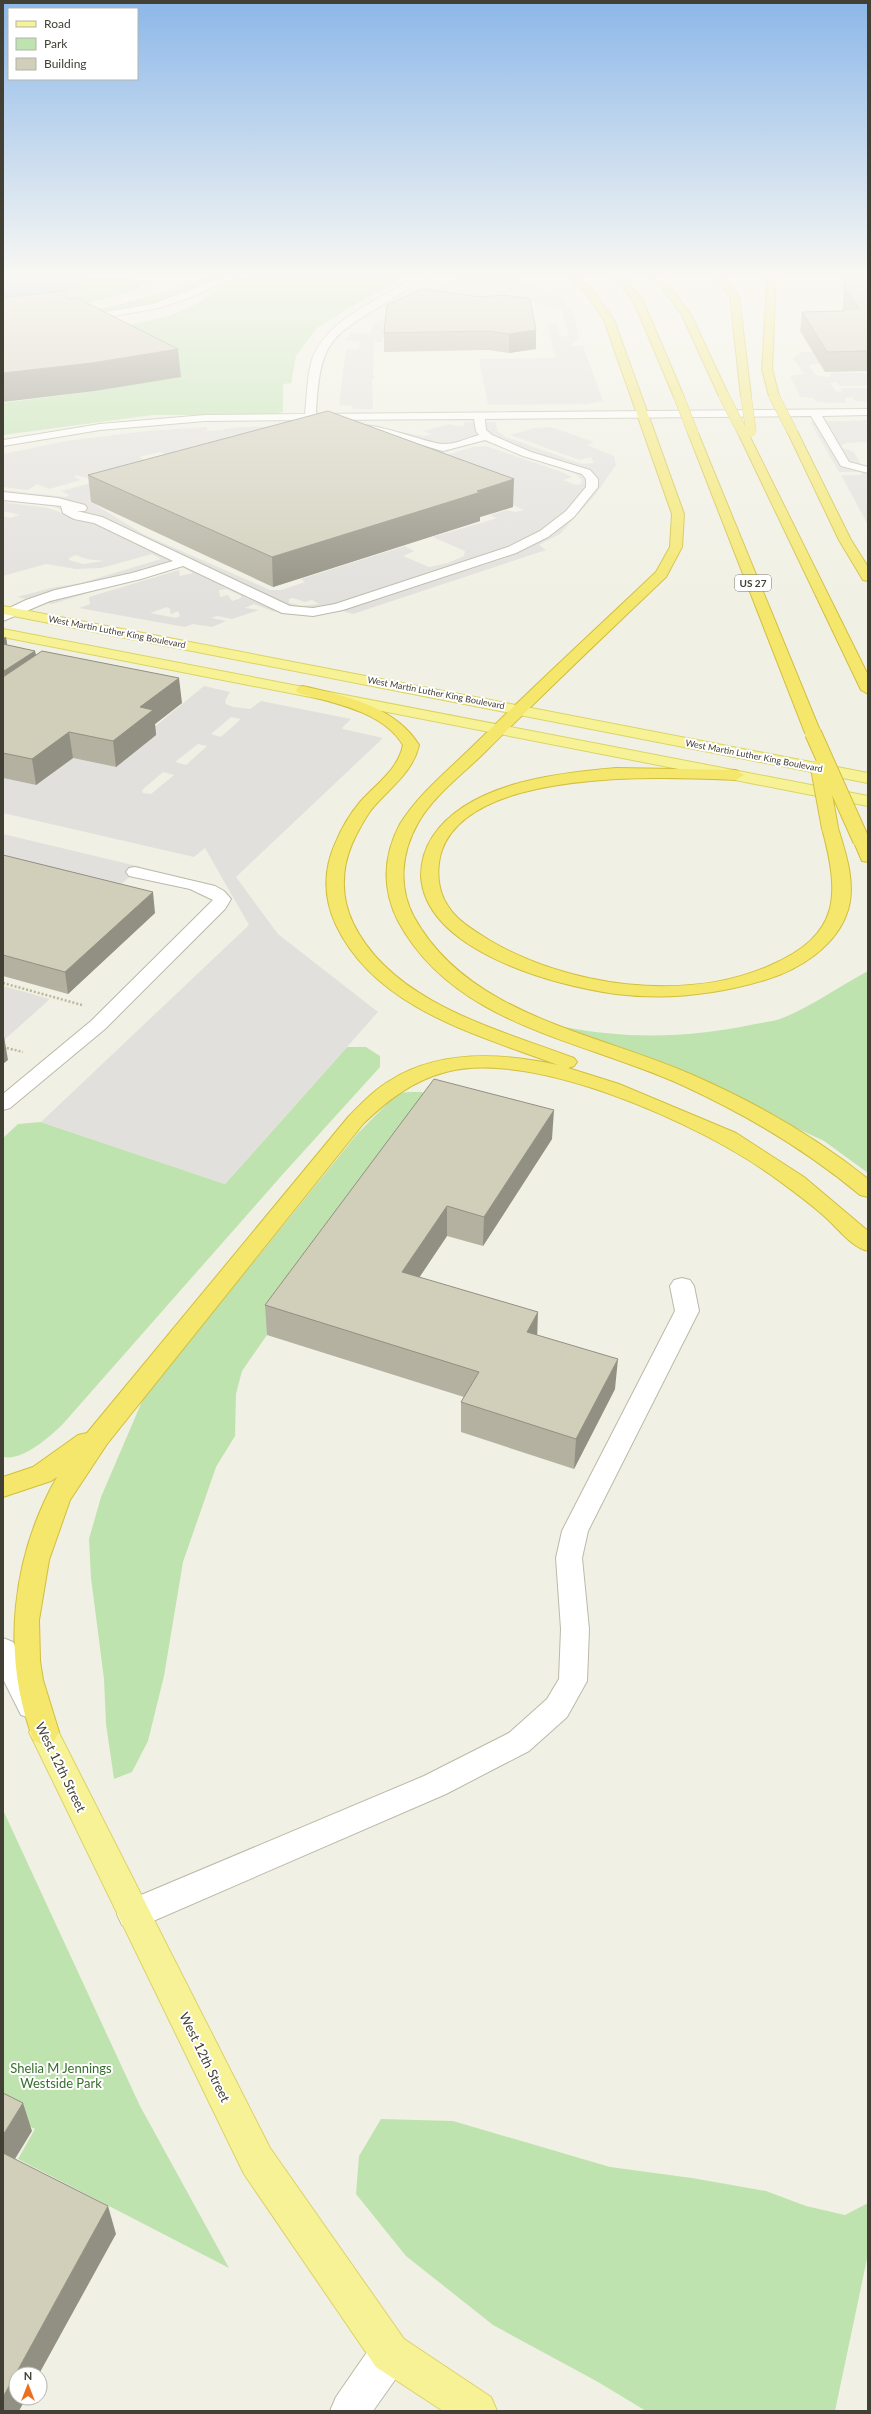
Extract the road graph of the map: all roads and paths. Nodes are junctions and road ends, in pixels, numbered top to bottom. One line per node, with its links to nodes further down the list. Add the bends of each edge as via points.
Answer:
1 (313, 386): 11 (street)
2 (631, 386): 9 (highway)
3 (675, 386): 27 (highway, US 27, bridge)
4 (719, 386): 14 (highway, bridge)
5 (745, 386): 14 (highway, bridge)
6 (771, 386): 20 (highway, bridge, via 774,396 845,540)
7 (814, 412): 8 (street); 9 (street); 17 (street, via 845,464)
8 (868, 412)
9 (641, 414): 10 (street); 25 (highway, via 678,514 676,547 661,574)
10 (479, 415): 11 (street); 15 (street, via 480,428)
11 (310, 417): 12 (street, via 309,430); 16 (street, via 156,421 100,426)
12 (323, 429)
13 (344, 429): 15 (street, via 391,433 443,448)
14 (747, 432): 24 (highway, via 750,448)
15 (486, 436): 19 (street, via 527,454 586,472 592,479 592,487 577,507 544,534 512,550 338,607 313,612 287,610)
16 (3, 443)
17 (868, 470)
18 (3, 496): 19 (street, via 67,504 67,510 78,516 98,520)
19 (181, 560): 21 (street, via 121,580 102,582 31,602)
20 (868, 577)
21 (6, 613): 25 (main road, West Martin Luther King Boulevard)
22 (3, 633): 23 (main road, West Martin Luther King Boulevard)
23 (302, 690): 26 (main road, West Martin Luther King Boulevard); 38 (highway, via 375,715 401,730 410,745 408,758 360,816 348,835 336,868 334,885 344,927 366,961 386,979 435,1008 616,1081)
24 (868, 690)
25 (520, 710): 26 (highway); 29 (main road, West Martin Luther King Boulevard)
26 (500, 728): 28 (main road, West Martin Luther King Boulevard); 39 (highway, via 416,813 397,851 393,872 397,898 409,930 422,948 444,972 483,999 666,1070 731,1102 796,1138)
27 (813, 733): 28 (highway, bridge, via 830,828 840,863 842,897 835,922 818,943 790,965 750,981 720,988 640,989 587,983 541,973 508,960 456,925 438,906 431,885 430,867 434,847 446,827 481,803 526,785 580,774 639,771); 31 (highway, US 27, bridge)
28 (736, 774): 30 (main road, West Martin Luther King Boulevard)
29 (868, 778)
30 (868, 801)
31 (868, 857)
32 (135, 872): 34 (street, via 202,887 217,892 222,899 219,905)
33 (3, 984): 34 (path)
34 (110, 1013): 37 (street)
35 (3, 1047): 36 (path, via 22,1052)
36 (28, 1048)
37 (3, 1104)
38 (729, 1138): 40 (highway, via 819,1198); 42 (highway, via 594,1083 530,1065 484,1061 458,1064 429,1070 405,1080 387,1091 356,1120)
39 (868, 1190)
40 (868, 1244)
41 (682, 1286): 46 (street, via 687,1311 575,1531 569,1558 575,1629 573,1681 557,1708 518,1742 434,1785)
42 (106, 1428): 43 (highway, via 42,1474); 45 (highway, via 66,1482 47,1522 31,1577 26,1635 29,1678)
43 (3, 1487)
44 (3, 1650): 45 (street, West 12th Street)
45 (44, 1732): 46 (main road, West 12th Street)
46 (133, 1914): 47 (main road, West 12th Street, via 257,2161)
47 (390, 2353): 48 (street); 49 (main road, West 12th Street)
48 (350, 2411)
49 (478, 2411)

